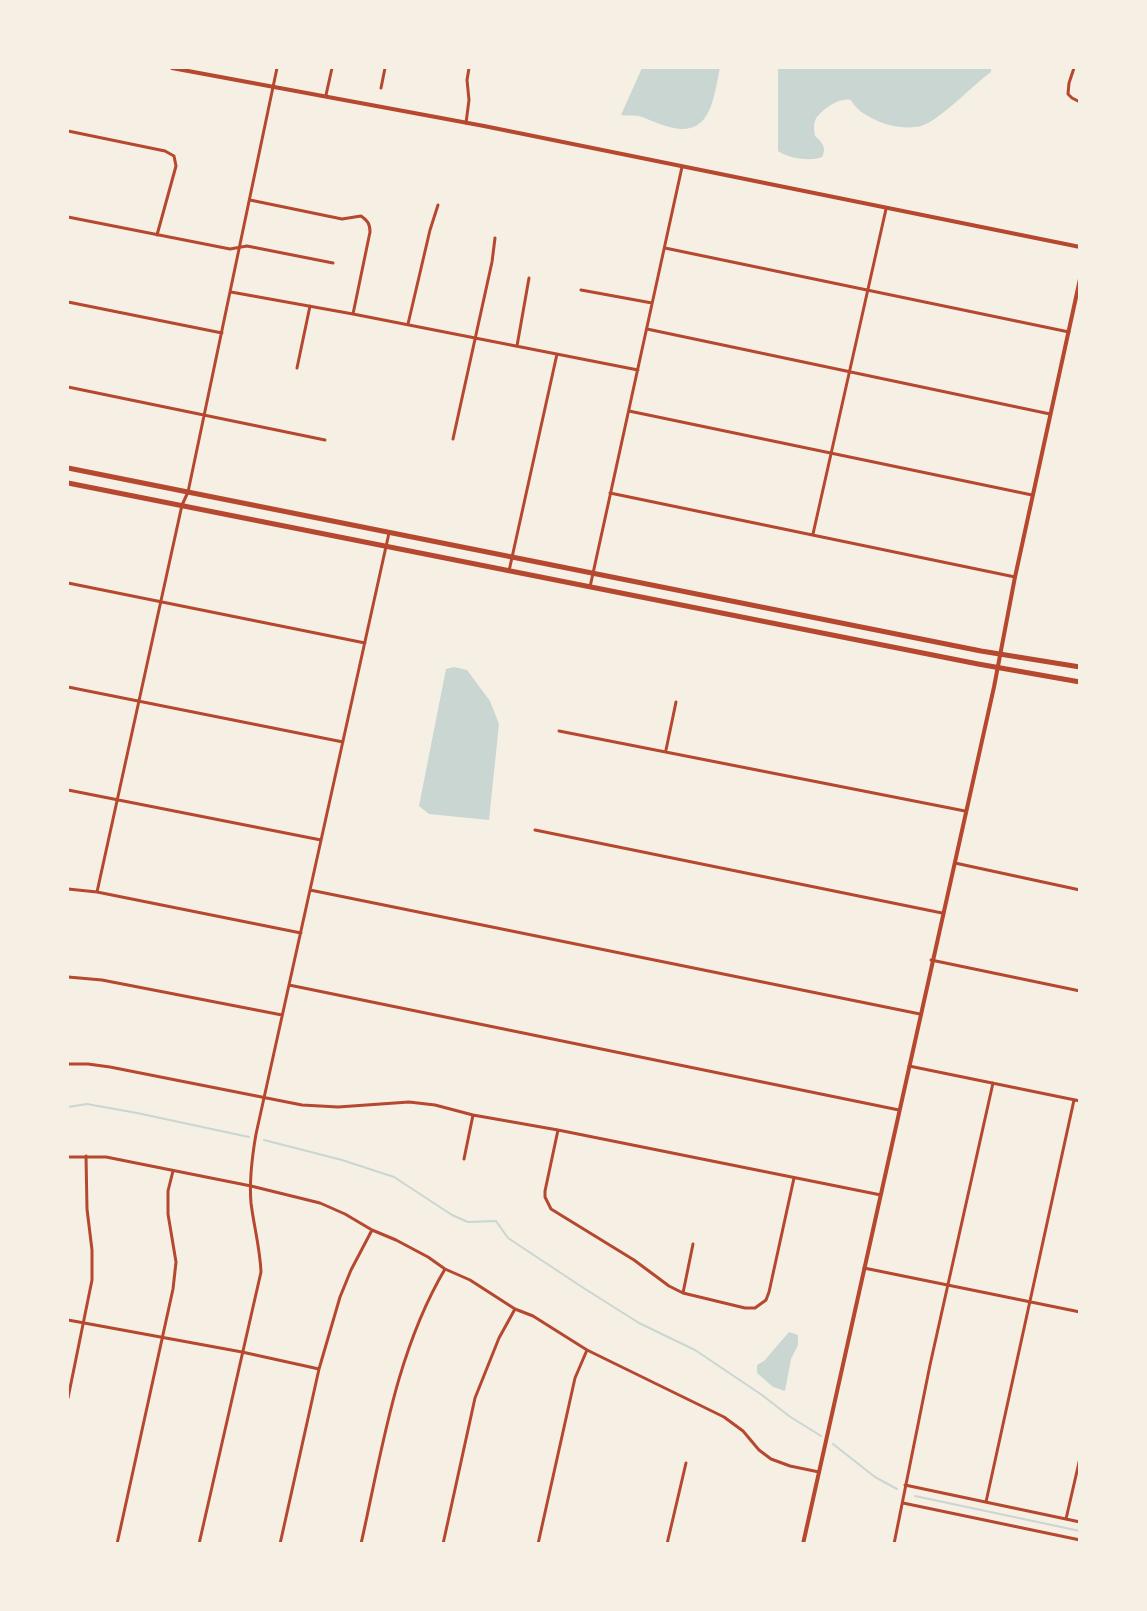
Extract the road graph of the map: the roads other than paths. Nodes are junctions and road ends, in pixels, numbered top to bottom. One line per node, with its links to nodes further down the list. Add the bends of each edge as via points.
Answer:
1 (172, 68): 7 (street)
2 (277, 68): 7 (street)
3 (332, 68): 9 (street)
4 (385, 68): 8 (street)
5 (469, 68): 11 (street)
6 (1074, 68): 10 (street, via 1068,94)
7 (274, 87): 9 (street); 14 (street)
8 (381, 88)
9 (326, 95): 11 (street)
10 (1080, 102)
11 (466, 123): 13 (street)
12 (68, 131): 18 (street, via 174,156 176,166)
13 (682, 167): 16 (street); 21 (street)
14 (250, 200): 20 (street); 32 (street, via 342,219 361,216 370,224)
15 (438, 205): 33 (street)
16 (886, 209): 22 (street); 27 (street)
17 (68, 217): 18 (street)
18 (157, 235): 20 (street, via 230,249)
19 (495, 238): 37 (street)
20 (240, 247): 23 (street); 28 (street)
21 (664, 248): 27 (street); 30 (street)
22 (1080, 248)
23 (333, 263)
24 (529, 278): 38 (street)
25 (1080, 279): 36 (street)
26 (581, 290): 30 (street)
27 (867, 290): 36 (street); 42 (street)
28 (231, 292): 31 (street); 35 (street)
29 (68, 302): 35 (street)
30 (652, 303): 34 (street)
31 (310, 306): 32 (street); 40 (street)
32 (353, 314): 33 (street)
33 (408, 324): 37 (street)
34 (646, 329): 41 (street); 42 (street)
35 (222, 333): 46 (street)
36 (1069, 333): 45 (street)
37 (475, 337): 38 (street); 47 (street)
38 (517, 346): 39 (street)
39 (557, 354): 41 (street); 59 (street)
40 (297, 368)
41 (638, 370): 44 (street)
42 (849, 372): 45 (street); 49 (street)
43 (68, 387): 46 (street)
44 (628, 411): 49 (street); 53 (street)
45 (1050, 414): 54 (street)
46 (205, 416): 48 (street); 52 (street)
47 (453, 439)
48 (325, 440)
49 (831, 453): 54 (street); 57 (street)
50 (68, 468): 52 (main road)
51 (68, 483): 55 (main road)
52 (188, 492): 55 (street); 56 (main road)
53 (610, 493): 57 (street); 61 (street)
54 (1032, 495): 62 (street)
55 (182, 505): 58 (main road); 65 (street)
56 (389, 532): 58 (street); 59 (main road)
57 (813, 534): 62 (street)
58 (387, 546): 60 (main road); 66 (street)
59 (512, 557): 60 (street); 61 (main road)
60 (508, 571): 64 (main road)
61 (592, 573): 64 (street); 67 (main road)
62 (1015, 577): 67 (street)
63 (68, 583): 65 (street)
64 (590, 587): 68 (main road)
65 (161, 602): 66 (street); 72 (street)
66 (365, 643): 75 (street)
67 (1000, 653): 68 (street); 69 (main road)
68 (997, 667): 70 (main road); 79 (street)
69 (1080, 668)
70 (1080, 682)
71 (68, 687): 72 (street)
72 (139, 701): 75 (street); 78 (street)
73 (676, 702): 76 (street)
74 (559, 730): 76 (street)
75 (343, 742): 81 (street)
76 (666, 751): 79 (street)
77 (68, 790): 78 (street)
78 (117, 800): 81 (street); 86 (street)
79 (965, 811): 82 (street)
80 (535, 830): 87 (street)
81 (321, 840): 84 (street)
82 (953, 863): 85 (street); 87 (street)
83 (68, 889): 86 (street)
84 (310, 890): 88 (street); 93 (street)
85 (1080, 890)
86 (97, 892): 88 (street)
87 (942, 913): 89 (street)
88 (301, 933): 91 (street)
89 (931, 960): 92 (street); 93 (street)
90 (68, 977): 94 (street)
91 (289, 985): 94 (street); 101 (street)
92 (1080, 991)
93 (920, 1014): 96 (street)
94 (282, 1015): 98 (street)
95 (68, 1064): 98 (street, via 110,1067)
96 (909, 1066): 97 (street); 101 (street)
97 (993, 1083): 99 (street); 115 (street)
98 (264, 1097): 102 (street, via 338,1107 409,1102); 109 (street, via 251,1160)
99 (1074, 1100): 100 (street); 117 (street)
100 (1080, 1101)
101 (899, 1110): 110 (street)
102 (473, 1116): 103 (street); 106 (street)
103 (558, 1130): 108 (street); 116 (street, via 545,1191 551,1209)
104 (68, 1156): 105 (street)
105 (86, 1156): 107 (street); 121 (street, via 92,1270)
106 (464, 1159)
107 (173, 1171): 109 (street); 122 (street, via 168,1214 176,1262)
108 (794, 1178): 110 (street); 116 (street, via 766,1300 754,1308 745,1308)
109 (251, 1186): 111 (street, via 320,1203); 124 (street, via 261,1272)
110 (881, 1195): 113 (street)
111 (372, 1230): 114 (street); 125 (street, via 340,1297)
112 (693, 1244): 116 (street)
113 (864, 1268): 115 (street); 129 (street)
114 (445, 1269): 118 (street); 139 (street, via 417,1324 395,1391)
115 (948, 1285): 117 (street); 130 (street)
116 (683, 1293)
117 (1029, 1302): 119 (street); 131 (street)
118 (515, 1309): 123 (street); 140 (street, via 475,1398)
119 (1080, 1312)
120 (68, 1320): 121 (street)
121 (84, 1324): 122 (street); 126 (street)
122 (163, 1339): 124 (street); 136 (street)
123 (587, 1350): 129 (street, via 724,1417 771,1459); 141 (street, via 575,1378)
124 (242, 1352): 125 (street); 137 (street)
125 (319, 1369): 138 (street)
126 (68, 1398)
127 (1080, 1458): 133 (street)
128 (686, 1462): 142 (street)
129 (819, 1472): 143 (street)
130 (905, 1485): 131 (street); 132 (street)
131 (986, 1502): 133 (street)
132 (903, 1503): 135 (street); 144 (street)
133 (1066, 1519): 134 (street)
134 (1080, 1522)
135 (1080, 1540)
136 (117, 1544)
137 (199, 1544)
138 (280, 1544)
139 (361, 1544)
140 (442, 1544)
141 (538, 1544)
142 (667, 1544)
143 (803, 1544)
144 (894, 1544)

